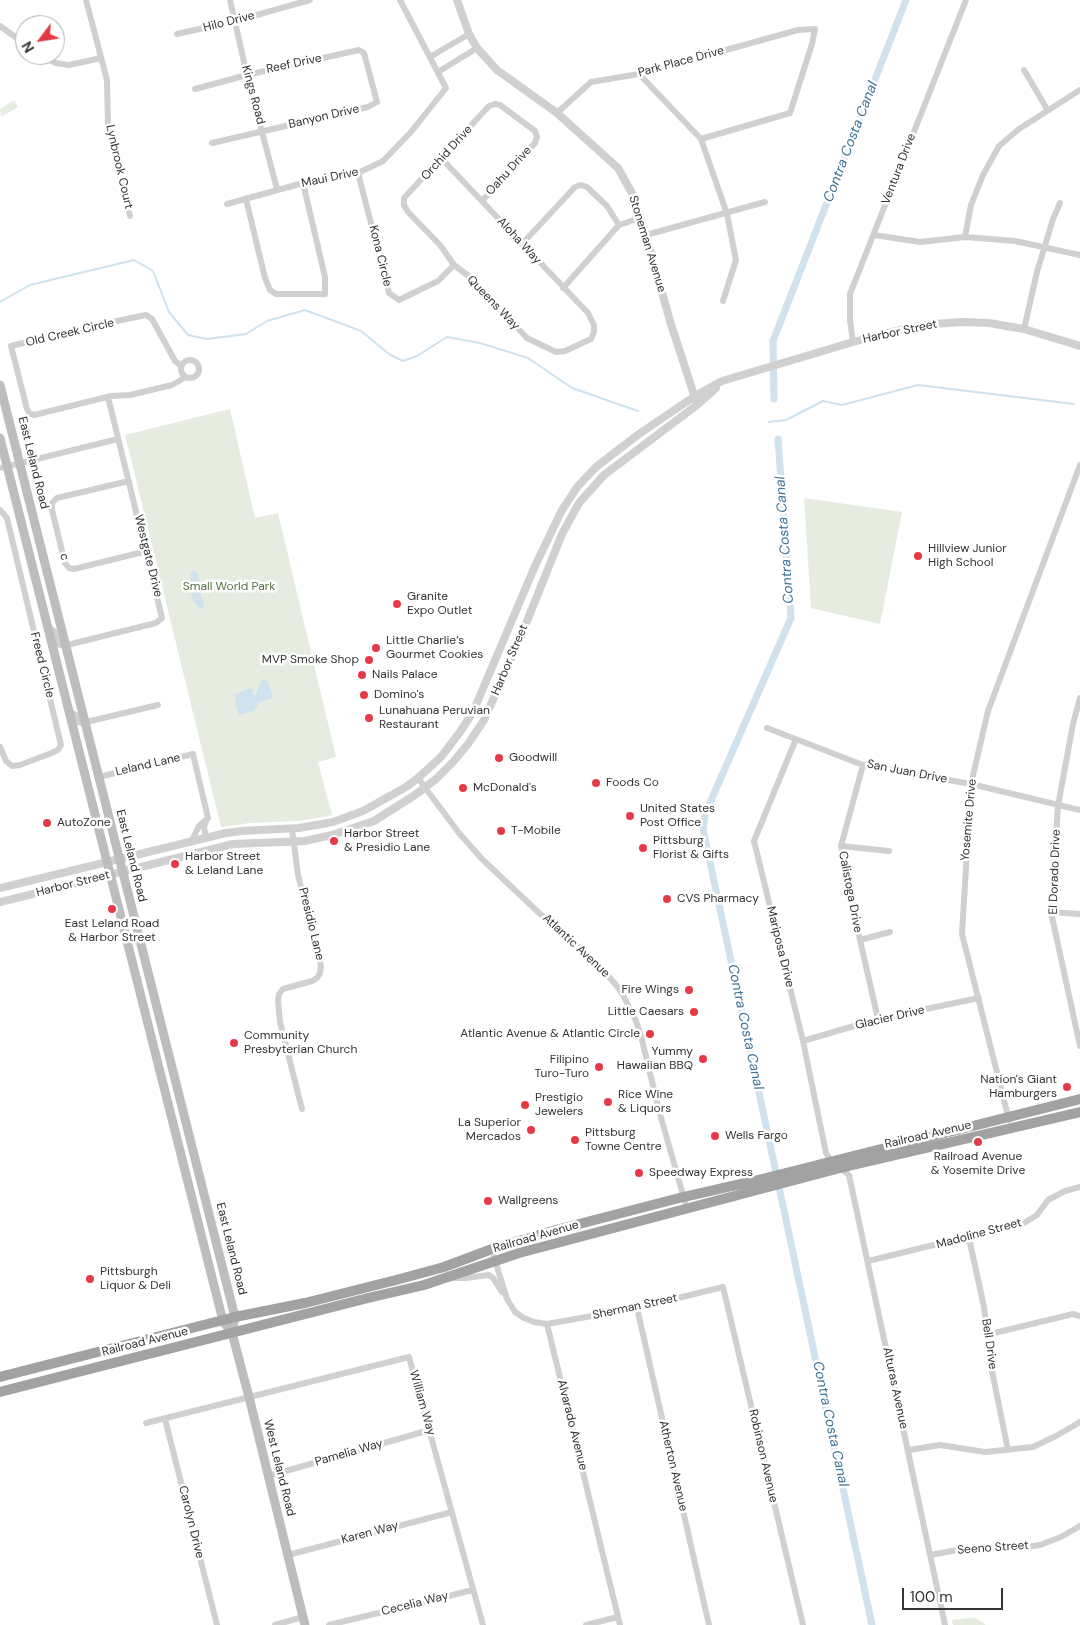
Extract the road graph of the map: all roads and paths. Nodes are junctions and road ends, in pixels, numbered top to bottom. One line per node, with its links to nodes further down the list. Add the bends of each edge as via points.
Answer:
1 (86, 0): 14 (street, Lynbrook Court)
2 (230, 0): 7 (street, Kings Road)
3 (310, 0): 7 (street, Hilo Drive)
4 (400, 0): 13 (street)
5 (457, 0): 10 (street, Stoneman Avenue)
6 (966, 0): 43 (street, Ventura Drive)
7 (235, 21): 9 (street, Hilo Drive); 19 (street, Kings Road)
8 (0, 26): 11 (street)
9 (177, 34)
10 (469, 34): 12 (street, Stoneman Avenue); 13 (street)
11 (15, 37)
12 (477, 48): 17 (street); 25 (street, Stoneman Avenue, via 497,70)
13 (430, 57): 17 (street)
14 (101, 58): 15 (street); 40 (street, Lynbrook Court, via 108,87 108,127)
15 (65, 64)
16 (1024, 70): 24 (street)
17 (438, 72): 30 (street, Maui Drive, via 446,88 436,102 384,162)
18 (639, 74): 25 (street, Park Place Drive, via 591,82); 27 (street); 27 (street, Park Place Drive, via 798,30 815,29 790,113)
19 (247, 75): 20 (street, Reef Drive); 22 (street, Reef Drive, via 359,50 364,53); 26 (street, Kings Road)
20 (195, 89)
21 (1080, 90): 24 (street)
22 (376, 102): 26 (street, Banyon Drive, via 368,107)
23 (495, 104): 29 (street, Orchid Drive, via 489,106); 34 (street, Oahu Drive, via 535,131 537,137)
24 (1048, 109): 45 (street, via 1018,128 999,146 971,205)
25 (557, 113): 41 (street, Stoneman Avenue, via 618,168)
26 (262, 131): 28 (street, Banyon Drive); 32 (street, Kings Road)
27 (701, 139): 39 (street)
28 (212, 143)
29 (442, 159): 34 (street, Aloha Way); 38 (street, Orchid Drive, via 404,198)
30 (358, 173): 31 (street, Maui Drive); 49 (street, Kona Circle, via 389,293 399,300 438,281)
31 (303, 183): 32 (street, Maui Drive); 33 (street, via 325,277 325,294 276,294 270,290)
32 (277, 189): 33 (street, Maui Drive)
33 (246, 199): 37 (street, Maui Drive)
34 (482, 201): 46 (street, Aloha Way)
35 (765, 202): 39 (street)
36 (1060, 203): 47 (street)
37 (227, 204)
38 (404, 205): 49 (street, Queens Way)
39 (727, 214): 44 (street); 51 (street, via 736,260)
40 (130, 216)
41 (640, 218): 42 (street); 44 (street, Stoneman Avenue)
42 (619, 225): 46 (street, via 607,206 581,185 575,187); 50 (street)
43 (874, 234): 45 (street, via 920,242); 54 (street, Ventura Drive, via 850,294)
44 (646, 235): 60 (street, Stoneman Avenue)
45 (965, 237): 47 (street)
46 (522, 244): 50 (street, Aloha Way)
47 (1045, 247): 48 (street); 53 (street)
48 (1080, 255)
49 (454, 265): 52 (street, Queens Way, via 470,277 526,338 543,348 556,352 584,344 594,332)
50 (563, 288): 52 (street, Aloha Way, via 588,313)
51 (723, 301)
52 (594, 325)
53 (1024, 329): 54 (street, Harbor Street, via 989,323 933,324); 55 (street, Harbor Street)
54 (853, 342): 58 (street, Harbor Street)
55 (1080, 346)
56 (181, 366): 57 (street); 57 (street, via 190,360 198,367 194,376); 61 (street, Old Creek Circle, via 152,319 146,315 11,346 30,414)
57 (186, 377): 61 (street, Old Creek Circle, via 172,385 130,396)
58 (722, 381): 60 (street, Harbor Street); 62 (street, Harbor Street)
59 (0, 385): 65 (main road, East Leland Road)
60 (695, 396): 62 (street, Stoneman Avenue); 73 (street, Harbor Street, via 596,467 568,499 535,566)
61 (108, 397): 64 (street, Westgate Drive)
62 (697, 405): 75 (street, Harbor Street, via 604,476 579,503 562,534)
63 (0, 438): 67 (main road, East Leland Road)
64 (118, 439): 65 (street); 68 (street, Westgate Drive)
65 (20, 463): 67 (street); 72 (main road, East Leland Road)
66 (1080, 465): 86 (street, Yosemite Drive, via 988,712)
67 (4, 467): 71 (main road, East Leland Road)
68 (129, 480): 70 (street, Westgate Drive); 70 (street, c, via 57,498 52,503 52,510 68,568)
69 (0, 510): 82 (street, Freed Circle, via 7,518 61,745 49,754 12,766 6,761)
70 (147, 551): 72 (street, Westgate Drive, via 162,620)
71 (49, 628): 72 (street, via 54,631 58,644); 77 (main road, East Leland Road)
72 (66, 645): 78 (main road, East Leland Road)
73 (481, 697): 75 (street); 85 (street, Harbor Street, via 455,740)
74 (1080, 698): 79 (street, El Dorado Drive)
75 (492, 702): 87 (street, Harbor Street, via 468,744)
76 (158, 705): 78 (street)
77 (69, 711): 78 (street, via 79,722); 98 (main road, East Leland Road)
78 (85, 723): 84 (main road, East Leland Road)
79 (1077, 725): 88 (street, El Dorado Drive)
80 (767, 728): 81 (street, San Juan Drive)
81 (796, 739): 83 (street, San Juan Drive); 109 (street, Mariposa Drive, via 754,840)
82 (0, 746)
83 (863, 765): 86 (street, San Juan Drive); 95 (street, Calistoga Drive)
84 (99, 777): 90 (street, Leland Lane, via 193,754); 97 (main road, East Leland Road)
85 (418, 778): 87 (street, Atlantic Avenue); 91 (street, Harbor Street, via 354,815)
86 (970, 784): 88 (street, San Juan Drive); 107 (street, Yosemite Drive, via 962,934)
87 (425, 788): 94 (street, Harbor Street, via 404,804 367,824 330,836); 119 (street, Atlantic Avenue, via 482,859 599,965 623,995 641,1036)
88 (1058, 806): 89 (street, San Juan Drive); 103 (street, El Dorado Drive)
89 (1080, 810)
90 (208, 818): 92 (street, Leland Lane, via 204,827); 93 (street, via 199,826)
91 (292, 828): 92 (street, Harbor Street, via 242,830); 94 (street, Presidio Lane)
92 (206, 838): 93 (street, Harbor Street)
93 (191, 842): 97 (street, Harbor Street)
94 (293, 842): 99 (street, Harbor Street, via 233,844); 112 (street, Presidio Lane, via 321,966 317,978 283,989 278,1001 280,1022)
95 (841, 846): 96 (street); 106 (street, Calistoga Drive)
96 (890, 851)
97 (119, 858): 98 (street, Harbor Street); 99 (main road, East Leland Road)
98 (106, 861): 100 (main road, East Leland Road); 101 (street, Harbor Street)
99 (122, 872): 100 (street, Harbor Street); 130 (main road, East Leland Road)
100 (110, 875): 102 (street, Harbor Street); 131 (main road, East Leland Road)
101 (0, 888)
102 (0, 902)
103 (1051, 912): 104 (street); 110 (street, El Dorado Drive)
104 (1080, 914)
105 (890, 932): 106 (street)
106 (860, 940): 108 (street, Calistoga Drive)
107 (979, 998): 108 (street, Glacier Drive); 114 (street, Yosemite Drive)
108 (878, 1019): 109 (street, Glacier Drive)
109 (803, 1041): 116 (street, Mariposa Drive, via 826,1153)
110 (1080, 1046)
111 (1080, 1099): 114 (highway, Railroad Avenue)
112 (302, 1109)
113 (1080, 1112): 115 (highway, Railroad Avenue)
114 (1008, 1117): 115 (street, Yosemite Drive); 116 (highway, Railroad Avenue)
115 (1011, 1128): 117 (highway, Railroad Avenue)
116 (831, 1161): 117 (street, Alturas Avenue); 119 (highway, Railroad Avenue)
117 (840, 1168): 120 (highway, Railroad Avenue); 124 (street, Alturas Avenue, via 849,1175)
118 (1080, 1187): 121 (street, Madoline Street, via 1048,1200 1037,1215 1024,1223)
119 (683, 1197): 120 (street, Atlantic Avenue); 122 (highway, Railroad Avenue)
120 (687, 1209): 123 (highway, Railroad Avenue)
121 (968, 1238): 124 (street, Madoline Street); 134 (street, Bell Drive, via 984,1307)
122 (492, 1249): 123 (street); 130 (highway, Railroad Avenue, via 410,1276)
123 (496, 1261): 125 (highway, Railroad Avenue); 127 (street)
124 (868, 1262): 142 (street, Alturas Avenue)
125 (448, 1278): 127 (street, via 490,1275); 133 (highway, Railroad Avenue)
126 (723, 1287): 128 (street, Sherman Street); 159 (street, Robinson Avenue)
127 (507, 1299): 132 (street, via 515,1312 524,1318)
128 (637, 1308): 132 (street, Sherman Street); 158 (street, Atherton Avenue)
129 (1080, 1316): 134 (street, via 1073,1314)
130 (235, 1317): 131 (highway, Railroad Avenue); 133 (main road, East Leland Road)
131 (223, 1320): 133 (main road, West Leland Road); 135 (highway, Railroad Avenue)
132 (547, 1324): 150 (street, Alvarado Avenue)
133 (232, 1333): 136 (highway, Railroad Avenue); 137 (main road, West Leland Road)
134 (986, 1335): 143 (street, Bell Drive)
135 (0, 1377)
136 (0, 1392)
137 (249, 1397): 138 (street, William Way); 141 (street, William Way, via 409,1356); 144 (main road, West Leland Road)
138 (165, 1419): 140 (street, William Way); 152 (street, Carolyn Drive)
139 (1080, 1422): 143 (street, via 1033,1447)
140 (146, 1424)
141 (430, 1430): 144 (street, Pamelia Way); 145 (street, William Way)
142 (909, 1450): 143 (street, via 940,1445 985,1452); 148 (street, Alturas Avenue)
143 (1008, 1450)
144 (268, 1476): 147 (main road, West Leland Road)
145 (452, 1512): 147 (street, Karen Way); 149 (street, William Way)
146 (1080, 1526): 148 (street, Seeno Street, via 1040,1545 967,1548)
147 (288, 1554): 151 (main road, West Leland Road)
148 (931, 1555): 160 (street, Alturas Avenue)
149 (473, 1590): 154 (street, Cecelia Way); 155 (street, William Way)
150 (618, 1617): 156 (street); 157 (street, Alvarado Avenue)
151 (304, 1621): 153 (street)
152 (217, 1625)
153 (275, 1625)
154 (329, 1625)
155 (483, 1625)
156 (586, 1625)
157 (620, 1625)
158 (709, 1625)
159 (803, 1625)
160 (945, 1625)

